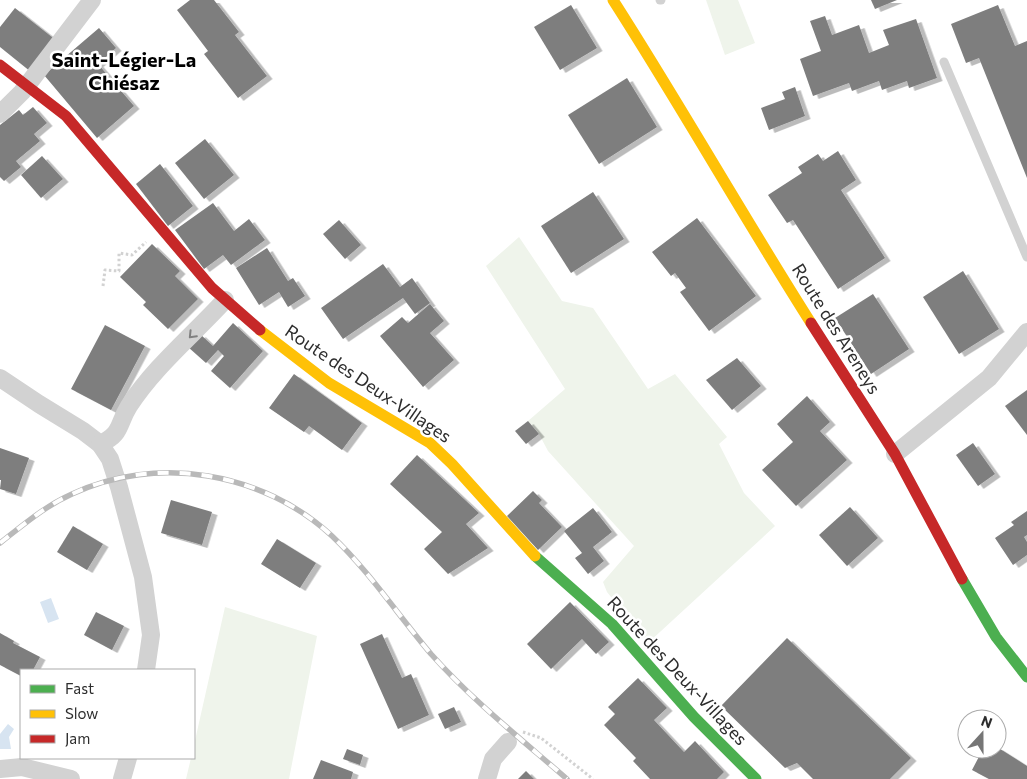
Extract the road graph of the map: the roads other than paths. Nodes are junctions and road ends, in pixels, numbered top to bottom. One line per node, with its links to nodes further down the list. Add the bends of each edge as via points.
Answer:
1 (92, 0): 5 (street)
2 (613, 0): 12 (main road, Route des Areneys)
3 (944, 62): 7 (lane)
4 (0, 65): 5 (main road, Route des Deux-Villages)
5 (28, 85): 6 (street); 8 (main road, Route des Deux-Villages, via 66,116)
6 (0, 114)
7 (1027, 257)
8 (225, 300): 11 (street, one-way to 11, via 148,379 128,408 116,434); 21 (main road, Route des Deux-Villages, via 300,362 418,435 441,453 524,546 612,624 694,718)
9 (1027, 332): 12 (street, via 989,378)
10 (0, 378): 11 (street)
11 (100, 444): 13 (street, via 110,459 143,577 151,635)
12 (895, 454): 14 (main road, Route des Areneys, via 996,637)
13 (146, 669)
14 (1027, 677)
15 (508, 742): 20 (street, via 493,759)
16 (128, 759): 19 (street)
17 (0, 769): 18 (street, via 22,767)
18 (71, 779)
19 (122, 779)
20 (487, 779)
21 (756, 779)

